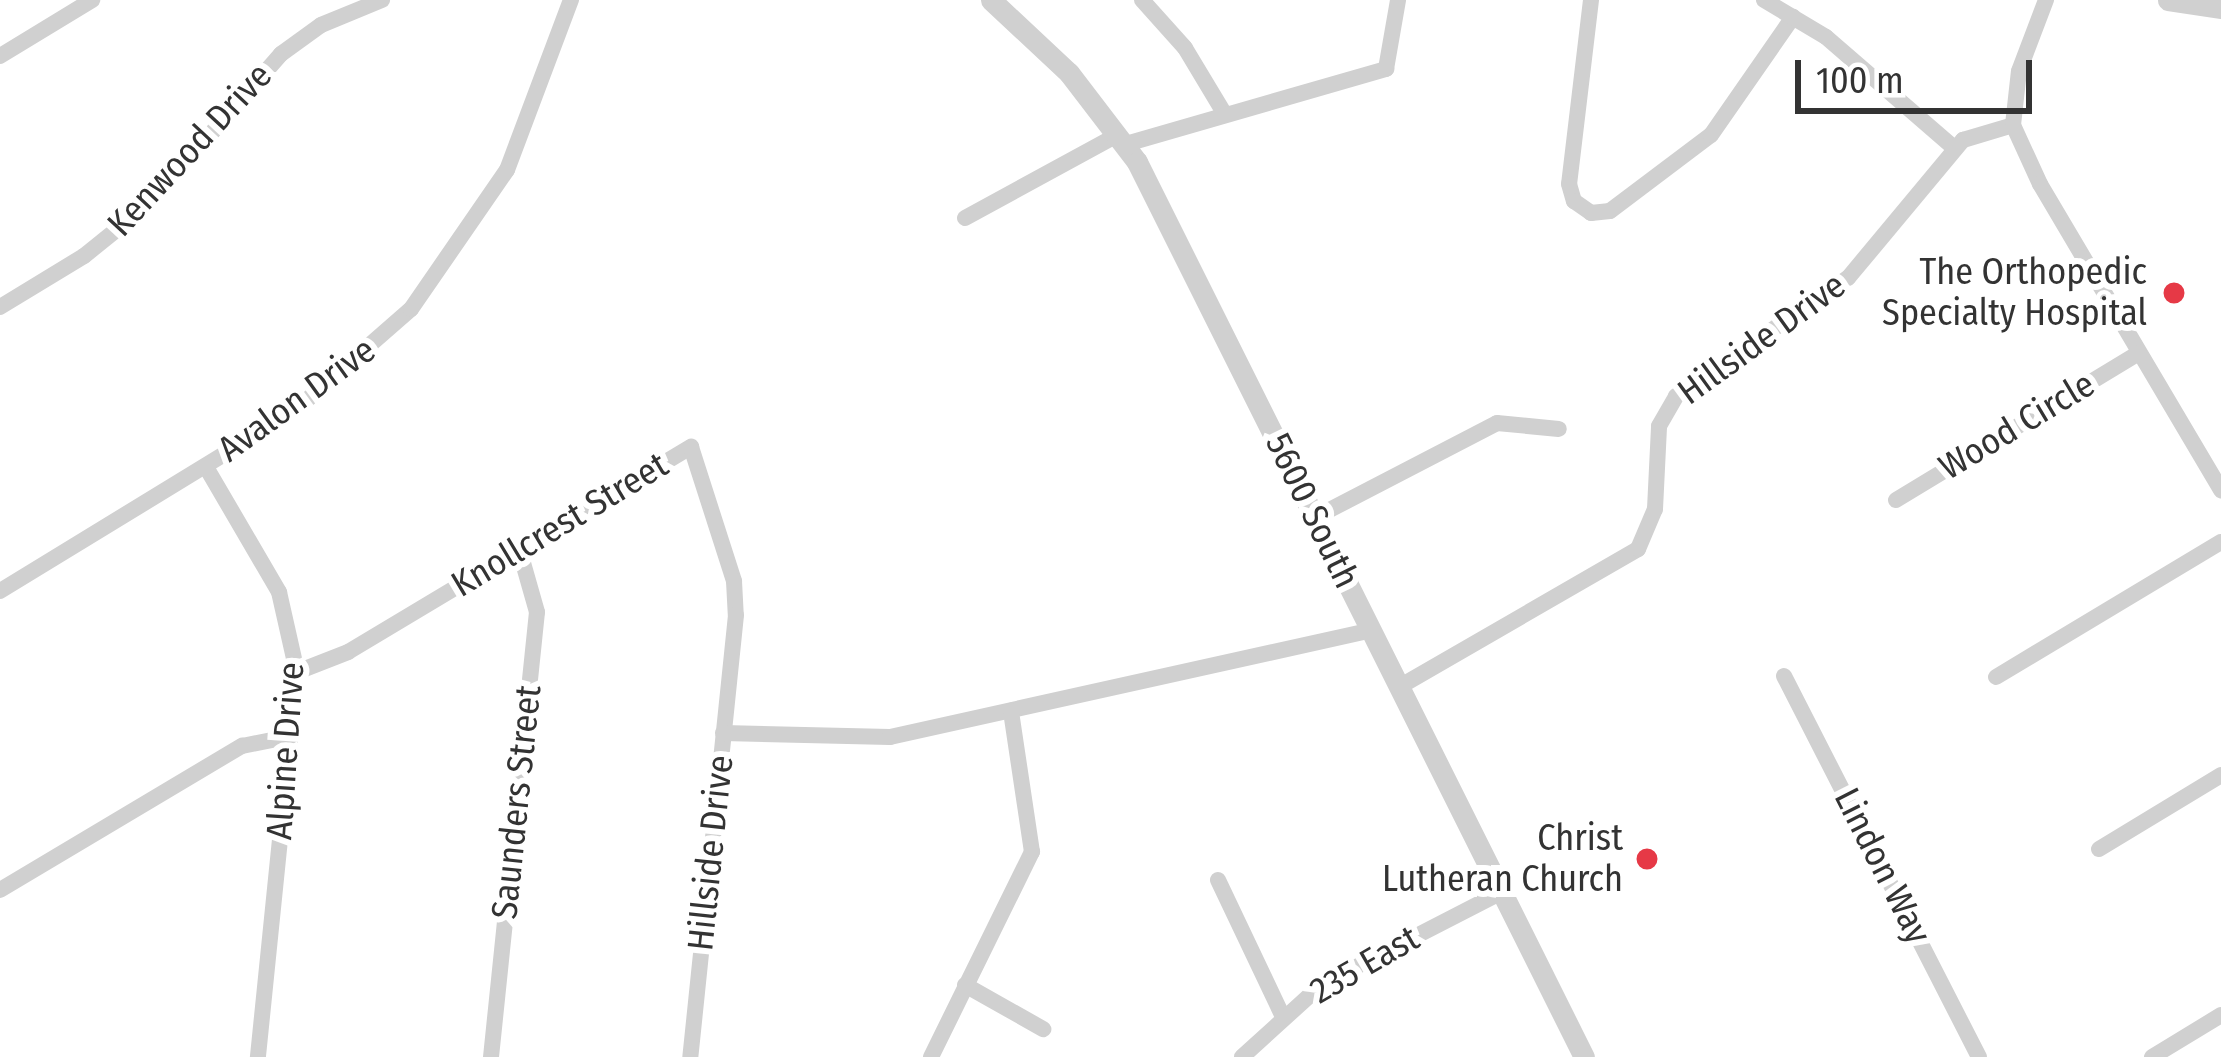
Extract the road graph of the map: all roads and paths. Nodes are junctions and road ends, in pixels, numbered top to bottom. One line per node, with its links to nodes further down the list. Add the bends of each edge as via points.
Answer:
1 (92, 0): 13 (street)
2 (382, 0): 19 (street, Kenwood Drive, via 321,25 280,54 134,217)
3 (571, 0): 22 (street, Avalon Drive, via 523,137 450,260 334,381)
4 (991, 0): 16 (street, 5600 South)
5 (1142, 0): 14 (street, via 1185,48)
6 (1398, 0): 14 (street, via 1386,69)
7 (1591, 0): 12 (street, via 1569,184 1574,201 1591,213 1610,211 1711,135)
8 (1764, 0): 12 (street)
9 (2046, 0): 15 (street, via 2020,71)
10 (2168, 0): 11 (street)
11 (2221, 8)
12 (1793, 16): 17 (street)
13 (0, 56)
14 (1224, 112): 16 (street)
15 (2013, 125): 17 (street, Hillside Drive); 20 (street)
16 (1122, 139): 18 (street); 25 (street, 5600 South)
17 (1954, 148): 33 (street, Hillside Drive, via 1848,278 1676,396 1659,426 1654,509 1638,549)
18 (964, 218)
19 (0, 307)
20 (2139, 352): 23 (street); 24 (street, Wood Circle)
21 (1559, 429): 25 (street, via 1497,423)
22 (206, 467): 28 (street, Avalon Drive); 30 (street, Alpine Drive, via 279,592)
23 (2221, 490)
24 (1896, 500)
25 (1314, 518): 29 (street, 5600 South)
26 (2221, 542): 32 (street)
27 (519, 550): 30 (street, Knollcrest Street, via 348,652); 35 (street, Knollcrest Street, via 691,447 734,580); 47 (street, Saunders Street, via 537,612)
28 (0, 591)
29 (1371, 630): 33 (street, 5600 South); 34 (street, Hillside Drive)
30 (297, 672): 36 (street, Alpine Drive)
31 (1784, 676): 52 (street, Lindon Way)
32 (1996, 677)
33 (1399, 687): 41 (street, 5600 South)
34 (1011, 711): 35 (street, Hillside Drive, via 857,741); 42 (street, via 1032,852)
35 (723, 733): 48 (street, Hillside Drive)
36 (292, 736): 40 (street, via 242,746); 46 (street, Alpine Drive)
37 (2221, 775): 38 (street)
38 (2098, 849)
39 (1218, 880): 43 (street)
40 (0, 890)
41 (1502, 892): 43 (street, 235 East, via 1350,968); 51 (street, 5600 South)
42 (965, 985): 45 (street); 49 (street)
43 (1282, 1015): 50 (street, 235 East)
44 (2221, 1016): 53 (street)
45 (1043, 1029)
46 (258, 1057)
47 (491, 1057)
48 (690, 1057)
49 (931, 1057)
50 (1242, 1057)
51 (1584, 1057)
52 (1979, 1057)
53 (2152, 1057)

